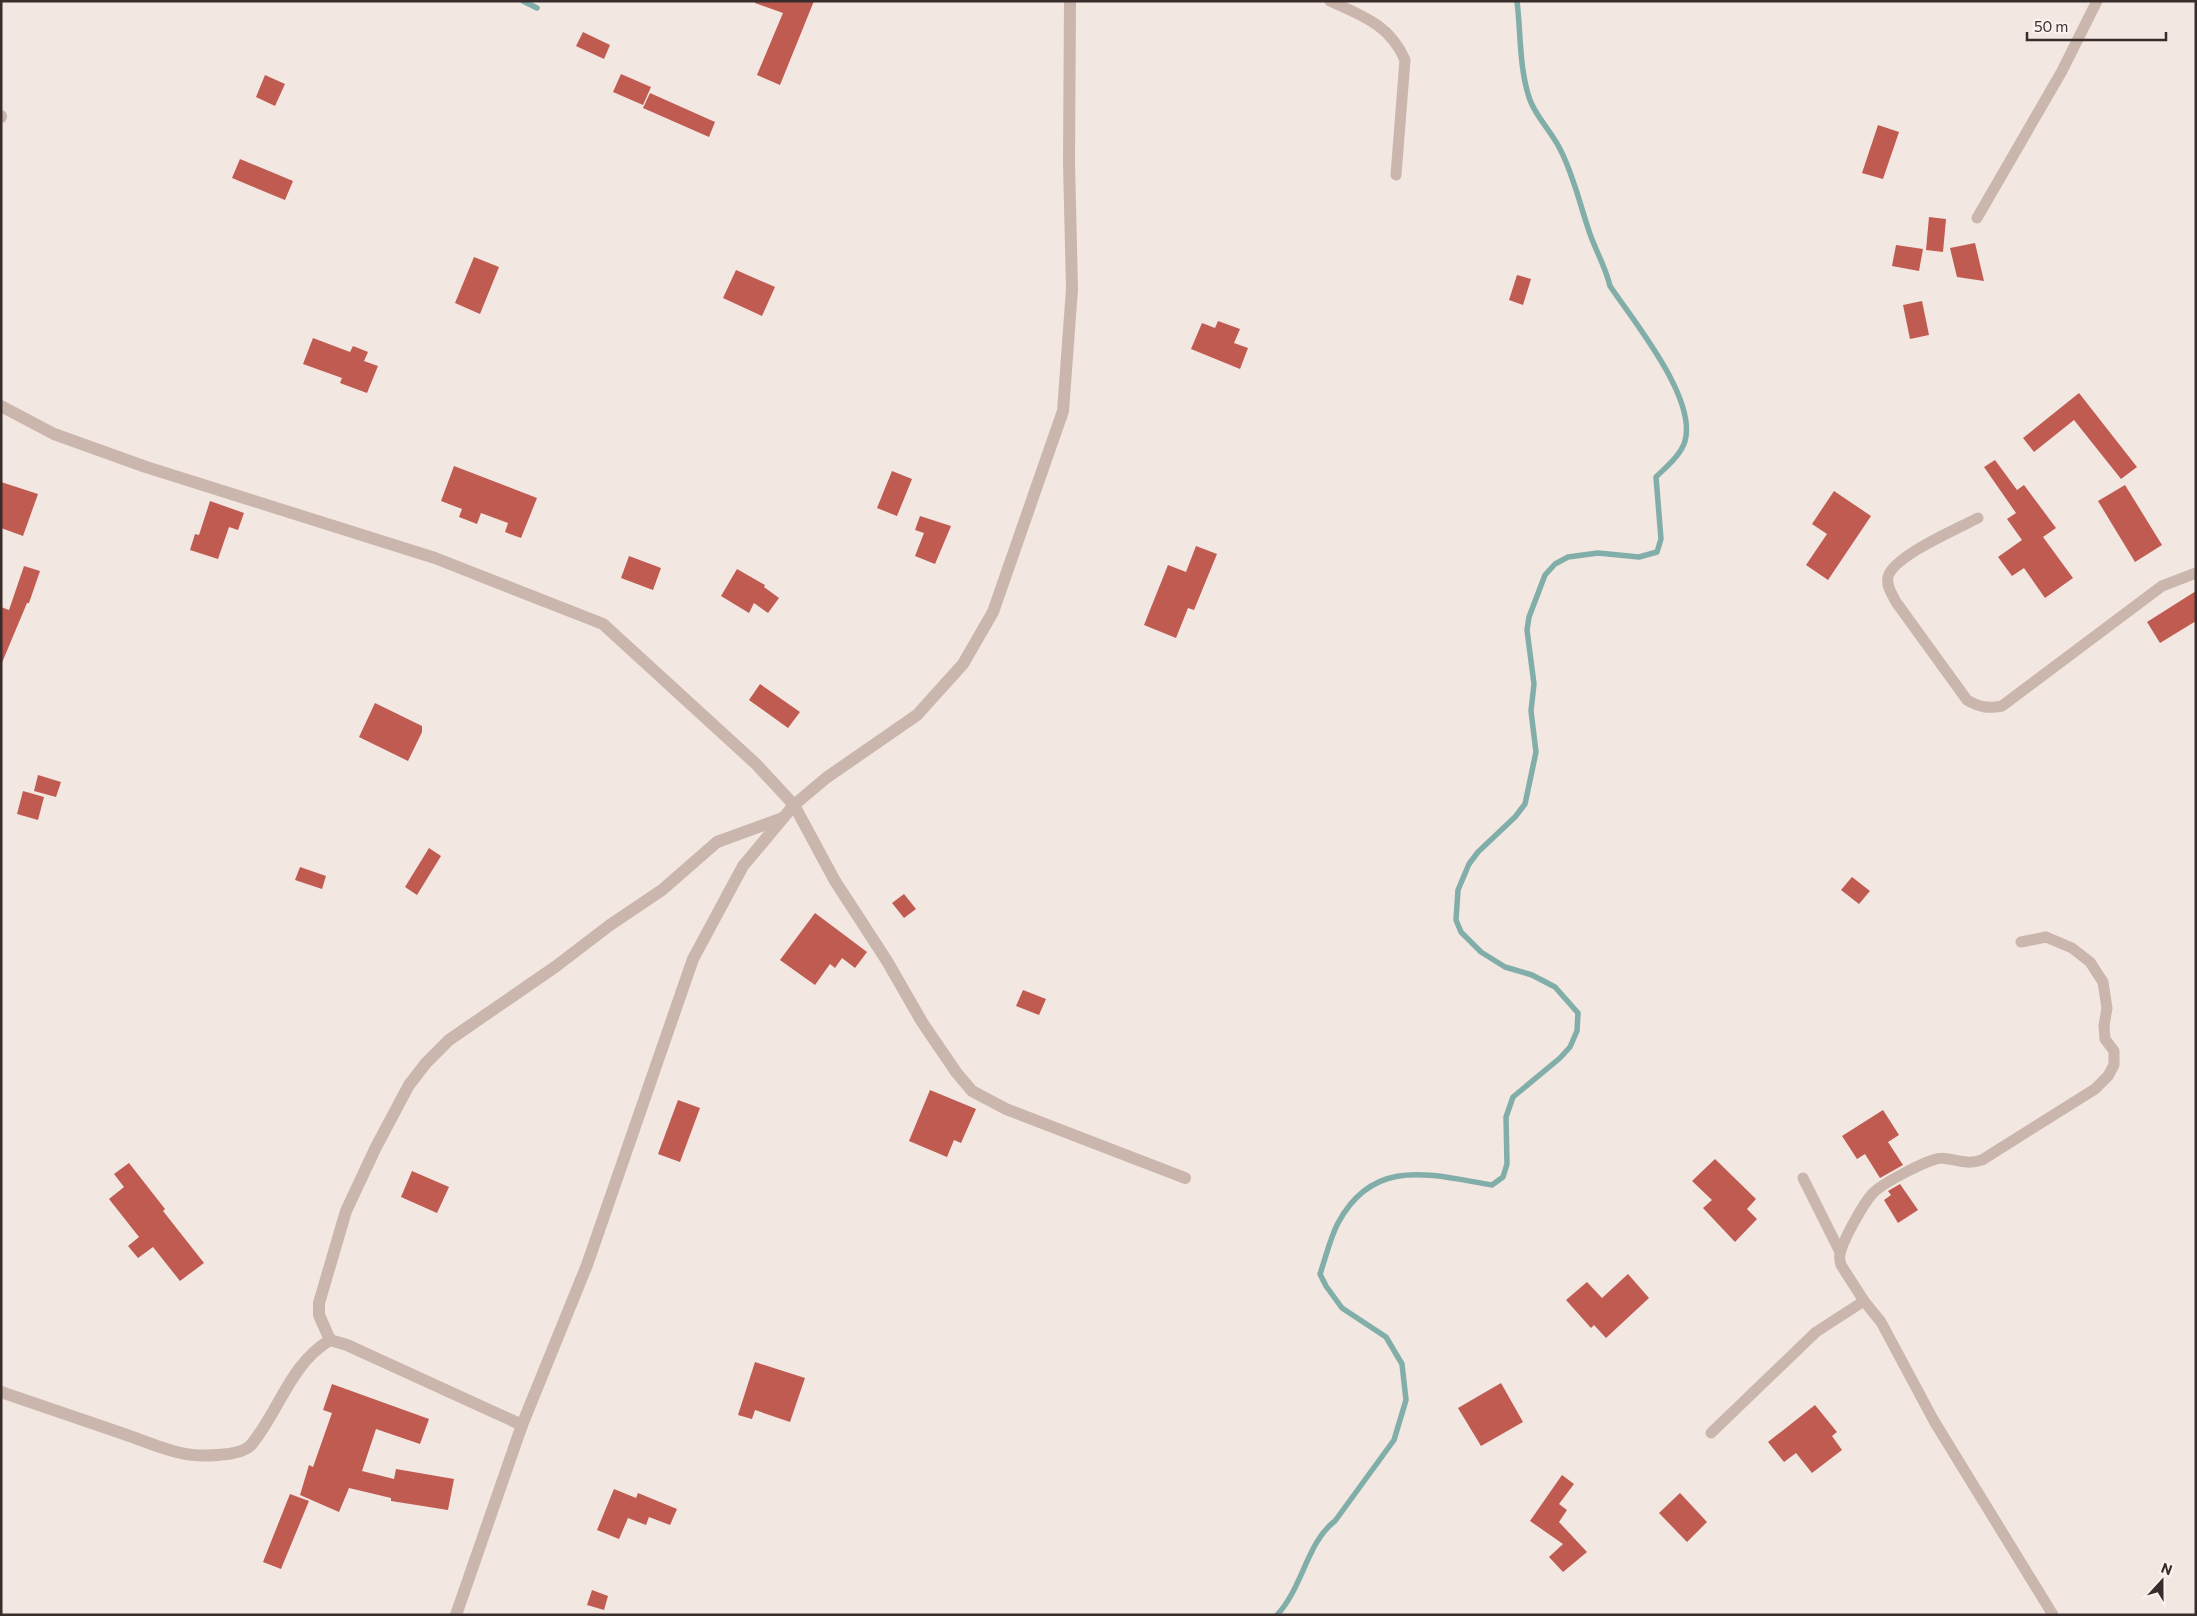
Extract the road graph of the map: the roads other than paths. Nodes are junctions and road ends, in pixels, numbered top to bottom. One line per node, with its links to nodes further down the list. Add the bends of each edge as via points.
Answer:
1 (1070, 1): 9 (street, via 1072,289 1060,420 993,612 962,664 917,715 826,778)
2 (1330, 1): 4 (lane, via 1376,23 1398,44 1405,60)
3 (2097, 1): 5 (lane, via 2062,71)
4 (1396, 175)
5 (1977, 218)
6 (1, 406): 9 (street, via 54,434 435,558 602,624 756,764)
7 (1978, 518): 8 (lane, via 1913,552 1894,567 1888,576 1888,589 1967,700 1979,706 1991,709 2002,706 2162,586)
8 (2196, 573)
9 (794, 805): 10 (street); 12 (street, via 835,881 922,1022 972,1091 1006,1109)
10 (785, 817): 16 (street, via 717,842 662,890 449,1040 426,1063 409,1085 346,1211 319,1303 319,1315); 18 (street, via 743,866 693,959 587,1265)
11 (2021, 942): 14 (lane, via 2046,937 2072,948 2090,962 2103,982 2107,1008 2105,1039 2114,1051 2114,1065 2108,1076 2095,1089 1982,1160 1970,1164 1950,1159 1932,1160 1881,1186 1866,1202)
12 (1185, 1178)
13 (1803, 1178): 14 (lane)
14 (1840, 1252): 15 (lane, via 1842,1265)
15 (1864, 1301): 19 (lane, via 1816,1332); 21 (lane, via 1880,1322 1934,1421)
16 (330, 1340): 17 (street, via 305,1360 249,1447 231,1454 182,1454); 18 (street)
17 (1, 1392)
18 (522, 1425): 20 (street)
19 (1710, 1433)
20 (456, 1615)
21 (2053, 1615)

